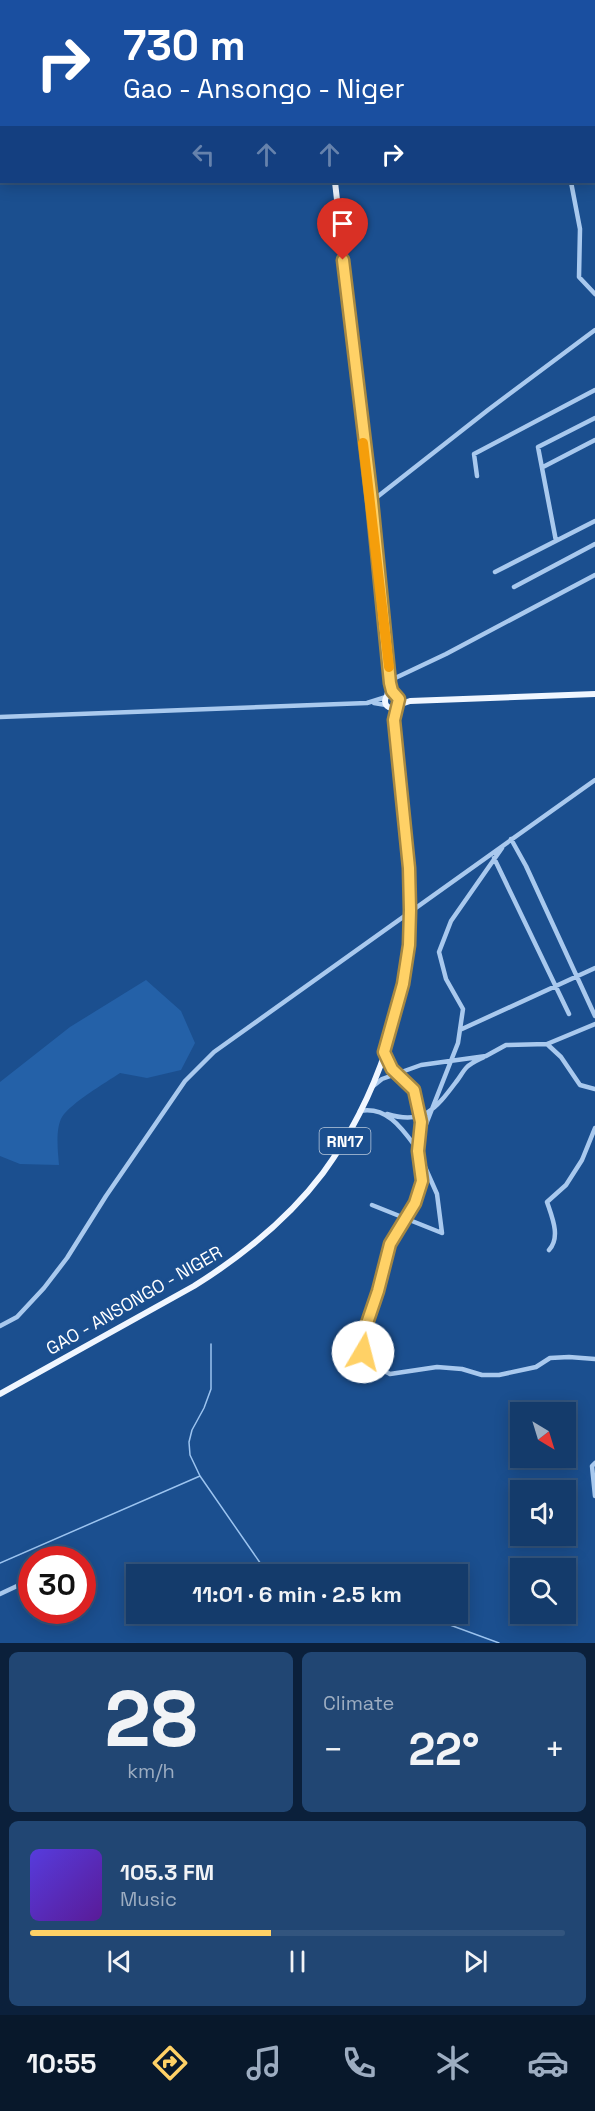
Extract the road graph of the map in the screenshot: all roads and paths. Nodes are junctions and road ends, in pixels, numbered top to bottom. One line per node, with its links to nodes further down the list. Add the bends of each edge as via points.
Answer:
1 (335, 183): 10 (main road)
2 (571, 183): 3 (street, via 580,229 579,277)
3 (595, 294)
4 (595, 330): 10 (street)
5 (595, 390): 9 (street, via 474,454)
6 (595, 418): 8 (street, via 538,447)
7 (595, 440): 8 (street)
8 (543, 467): 12 (street)
9 (477, 476)
10 (372, 501): 17 (main road)
11 (595, 521): 12 (street)
12 (556, 541): 14 (street)
13 (595, 544): 16 (street)
14 (495, 572)
15 (595, 576): 17 (street)
16 (514, 587)
17 (390, 682): 19 (main road); 20 (main road)
18 (595, 694): 20 (main road)
19 (387, 697): 20 (main road); 21 (street); 22 (main road)
20 (397, 701): 22 (main road); 24 (main road, RN17)
21 (371, 703): 22 (street); 23 (street)
22 (387, 706): 24 (main road, RN17)
23 (0, 717)
24 (394, 720): 29 (main road, GAO - ANSONGO - NIGER / RN17)
25 (594, 782): 26 (street)
26 (511, 840): 27 (street); 31 (street)
27 (506, 843): 28 (street); 29 (street)
28 (494, 858): 32 (street); 40 (street, via 451,921 440,952 446,979 463,1009)
29 (410, 910): 38 (main road, GAO - ANSONGO - NIGER / RN17, via 403,984); 55 (street, via 214,1052 185,1082 44,1288 17,1317)
30 (595, 968): 31 (street)
31 (577, 976): 32 (street); 34 (street)
32 (556, 986): 33 (street); 36 (street)
33 (569, 1014)
34 (595, 1016)
35 (595, 1024): 37 (street)
36 (462, 1029)
37 (547, 1044): 39 (street, via 506,1045); 43 (street, via 580,1085)
38 (384, 1052): 41 (street); 42 (main road, GAO - ANSONGO - NIGER / RN17)
39 (486, 1056): 40 (street); 47 (street, via 468,1066)
40 (451, 1060): 41 (street, via 421,1065); 47 (street)
41 (399, 1075): 42 (street, via 382,1079); 48 (street, via 414,1090)
42 (370, 1088): 44 (main road, GAO - ANSONGO - NIGER / RN17)
43 (595, 1089)
44 (366, 1098): 45 (main road, GAO - ANSONGO - NIGER / RN17); 46 (street)
45 (359, 1111): 46 (street); 57 (main road, GAO - ANSONGO - NIGER / RN17, via 345,1141 321,1175 246,1250 194,1286)
46 (378, 1111): 48 (street, via 402,1119); 51 (street, via 397,1122)
47 (429, 1112): 48 (street); 50 (street)
48 (420, 1118): 50 (street)
49 (595, 1128): 54 (street, via 582,1160 566,1185 547,1203 555,1219 554,1245)
50 (421, 1137): 51 (street)
51 (418, 1151): 53 (street, via 422,1187); 53 (street, via 437,1194 442,1233)
52 (372, 1205): 53 (street)
53 (406, 1218): 56 (street, via 390,1244 362,1338 368,1362 390,1374 437,1366 499,1375 536,1367 550,1358)
54 (549, 1250)
55 (0, 1326)
56 (595, 1359)
57 (0, 1394)
58 (595, 1463): 59 (street)
59 (595, 1496)
60 (18, 1586): 61 (street)
61 (0, 1594)

